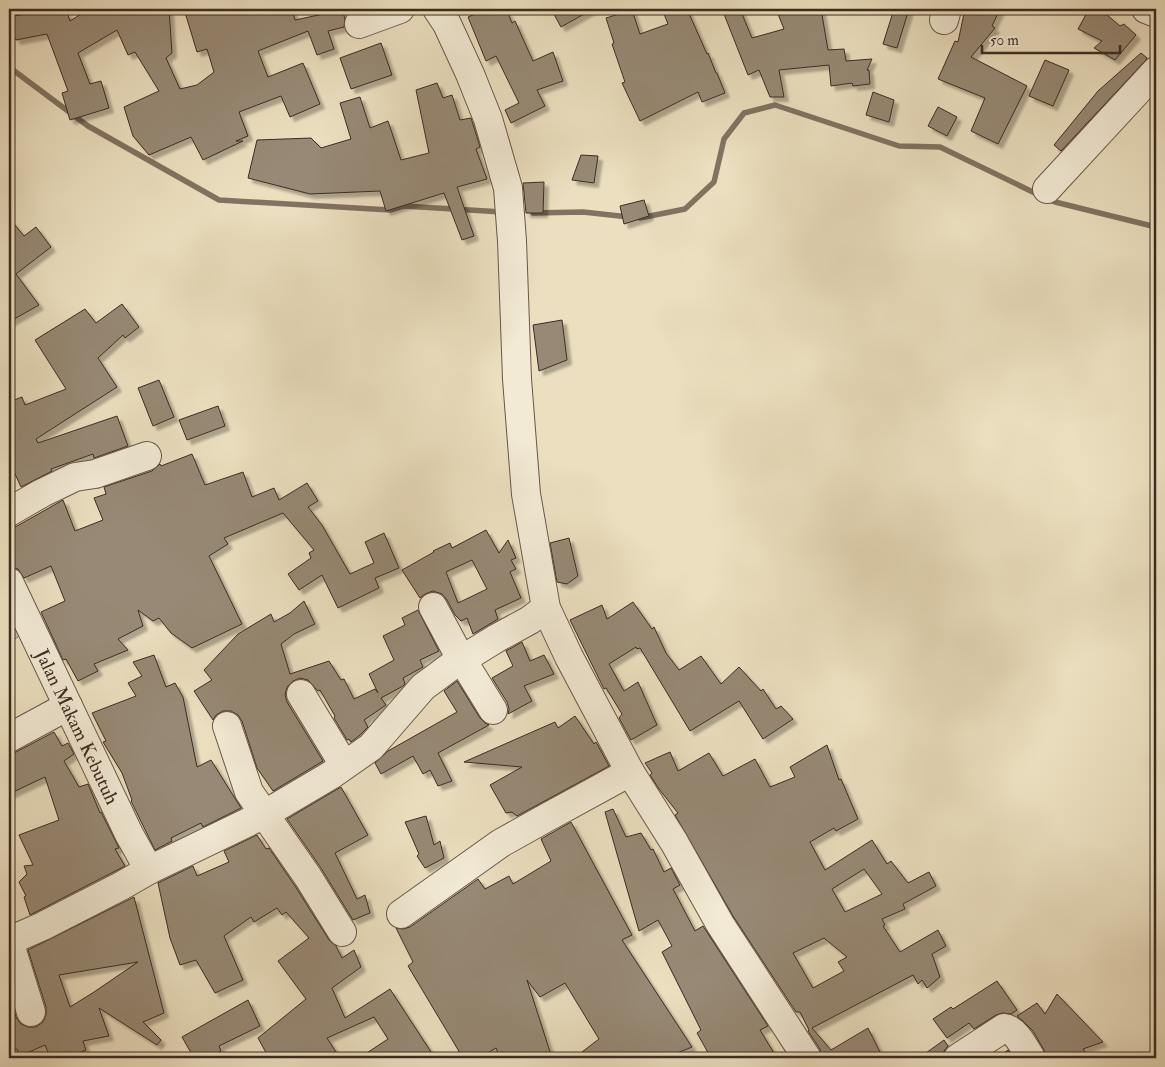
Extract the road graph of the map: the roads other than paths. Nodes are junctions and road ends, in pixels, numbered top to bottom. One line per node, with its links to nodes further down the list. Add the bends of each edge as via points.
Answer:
1 (400, 9): 5 (street)
2 (438, 9): 12 (street, via 478,92 508,188 526,494)
3 (1146, 9): 4 (street)
4 (1156, 13)
5 (359, 24)
6 (1156, 71): 7 (street)
7 (1047, 189)
8 (147, 456): 9 (street, via 96,474 76,477)
9 (9, 512)
10 (9, 582): 15 (street, Jalan Makam Kebutuh)
11 (433, 607): 13 (street)
12 (546, 608): 13 (street); 20 (street)
13 (463, 659): 16 (street); 19 (street, via 423,687 371,747)
14 (301, 694): 19 (street)
15 (68, 706): 18 (street); 22 (street, Jalan Makam Kebutuh)
16 (493, 710)
17 (227, 726): 21 (street, via 249,792)
18 (9, 738)
19 (344, 765): 21 (street)
20 (630, 772): 23 (street, via 501,844); 27 (street, via 720,924)
21 (265, 814): 22 (street); 24 (street)
22 (149, 870): 25 (street)
23 (401, 914)
24 (342, 932)
25 (9, 941): 26 (street)
26 (31, 1012)
27 (808, 1058)
28 (958, 1058): 29 (street, via 1004,1028 1014,1033)
29 (1031, 1058)

